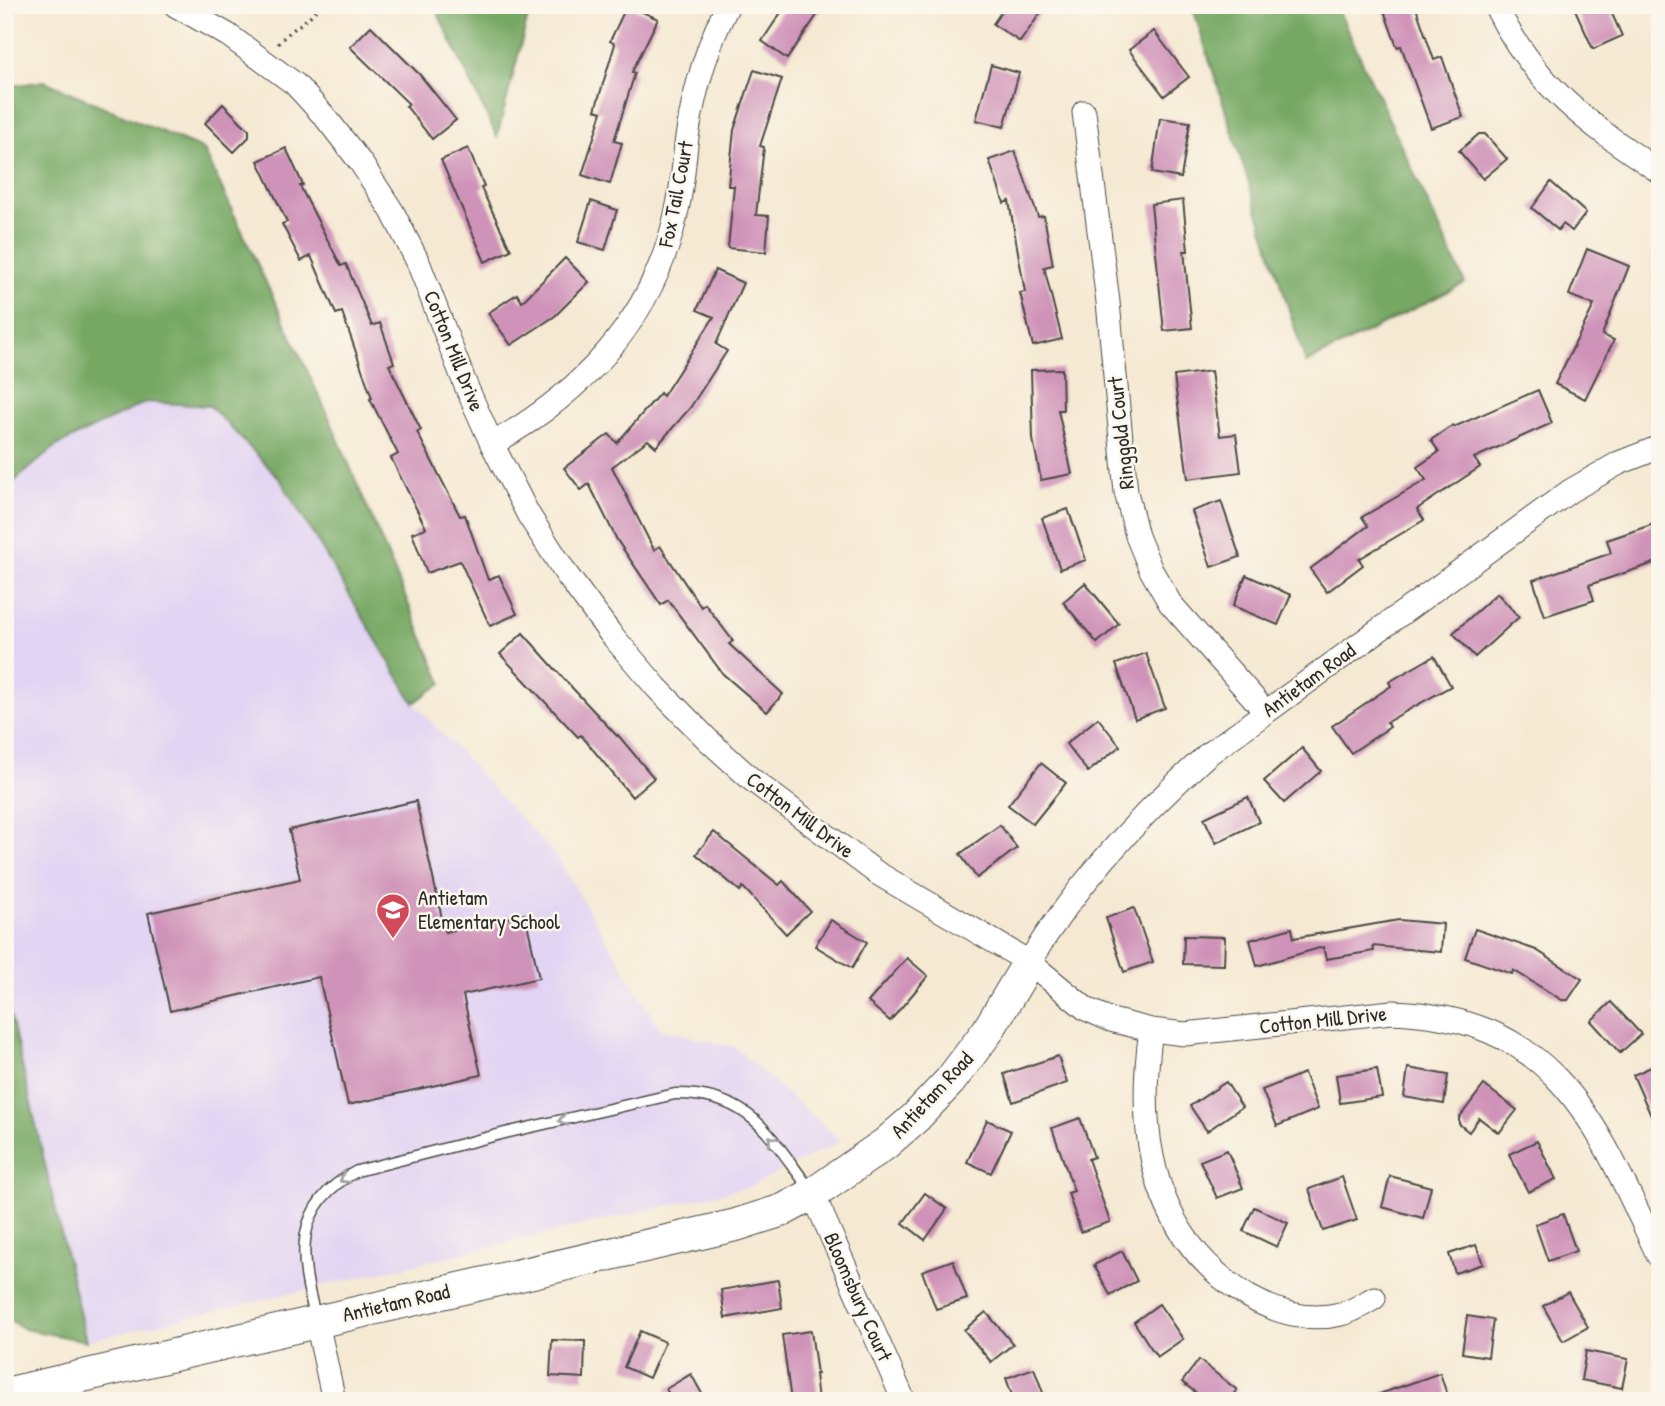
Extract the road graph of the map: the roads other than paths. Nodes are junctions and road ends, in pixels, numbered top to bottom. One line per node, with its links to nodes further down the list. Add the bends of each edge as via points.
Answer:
1 (175, 5): 6 (street, Cotton Mill Drive, via 228,34 295,84 361,163 418,262)
2 (728, 5): 6 (street, Fox Tail Court, via 700,79 671,235 639,309 594,368 553,404)
3 (1495, 5): 5 (street, via 1517,44 1564,101)
4 (1083, 112): 8 (street, Ringgold Court, via 1126,492 1137,536 1170,603)
5 (1660, 172)
6 (492, 444): 9 (street, Cotton Mill Drive, via 528,514 567,575 657,688 708,740 751,779 877,873)
7 (1660, 447): 8 (street, Antietam Road, via 1619,463 1570,491)
8 (1265, 711): 9 (street, Antietam Road, via 1159,798 1124,835 1074,894)
9 (1029, 962): 10 (street, Cotton Mill Drive, via 1086,1009); 11 (street, Antietam Road, via 987,1032 950,1081 885,1144)
10 (1151, 1030): 12 (street, Cotton Mill Drive, via 1212,1032 1392,1012 1457,1019 1488,1030 1533,1056 1579,1104 1613,1158); 13 (street, via 1144,1101 1148,1140 1170,1215 1188,1242 1235,1288 1287,1315 1342,1314)
11 (813, 1194): 14 (street, Antietam Road, via 783,1210 736,1225); 14 (lane, one-way to 14, via 756,1121 719,1098 697,1094 675,1094 357,1171 324,1194 306,1226 306,1282); 17 (street, Bloomsbury Court)
12 (1658, 1255)
13 (1374, 1298)
14 (317, 1322): 15 (street, Antietam Road); 16 (street)
15 (5, 1394)
16 (334, 1401)
17 (904, 1401)

